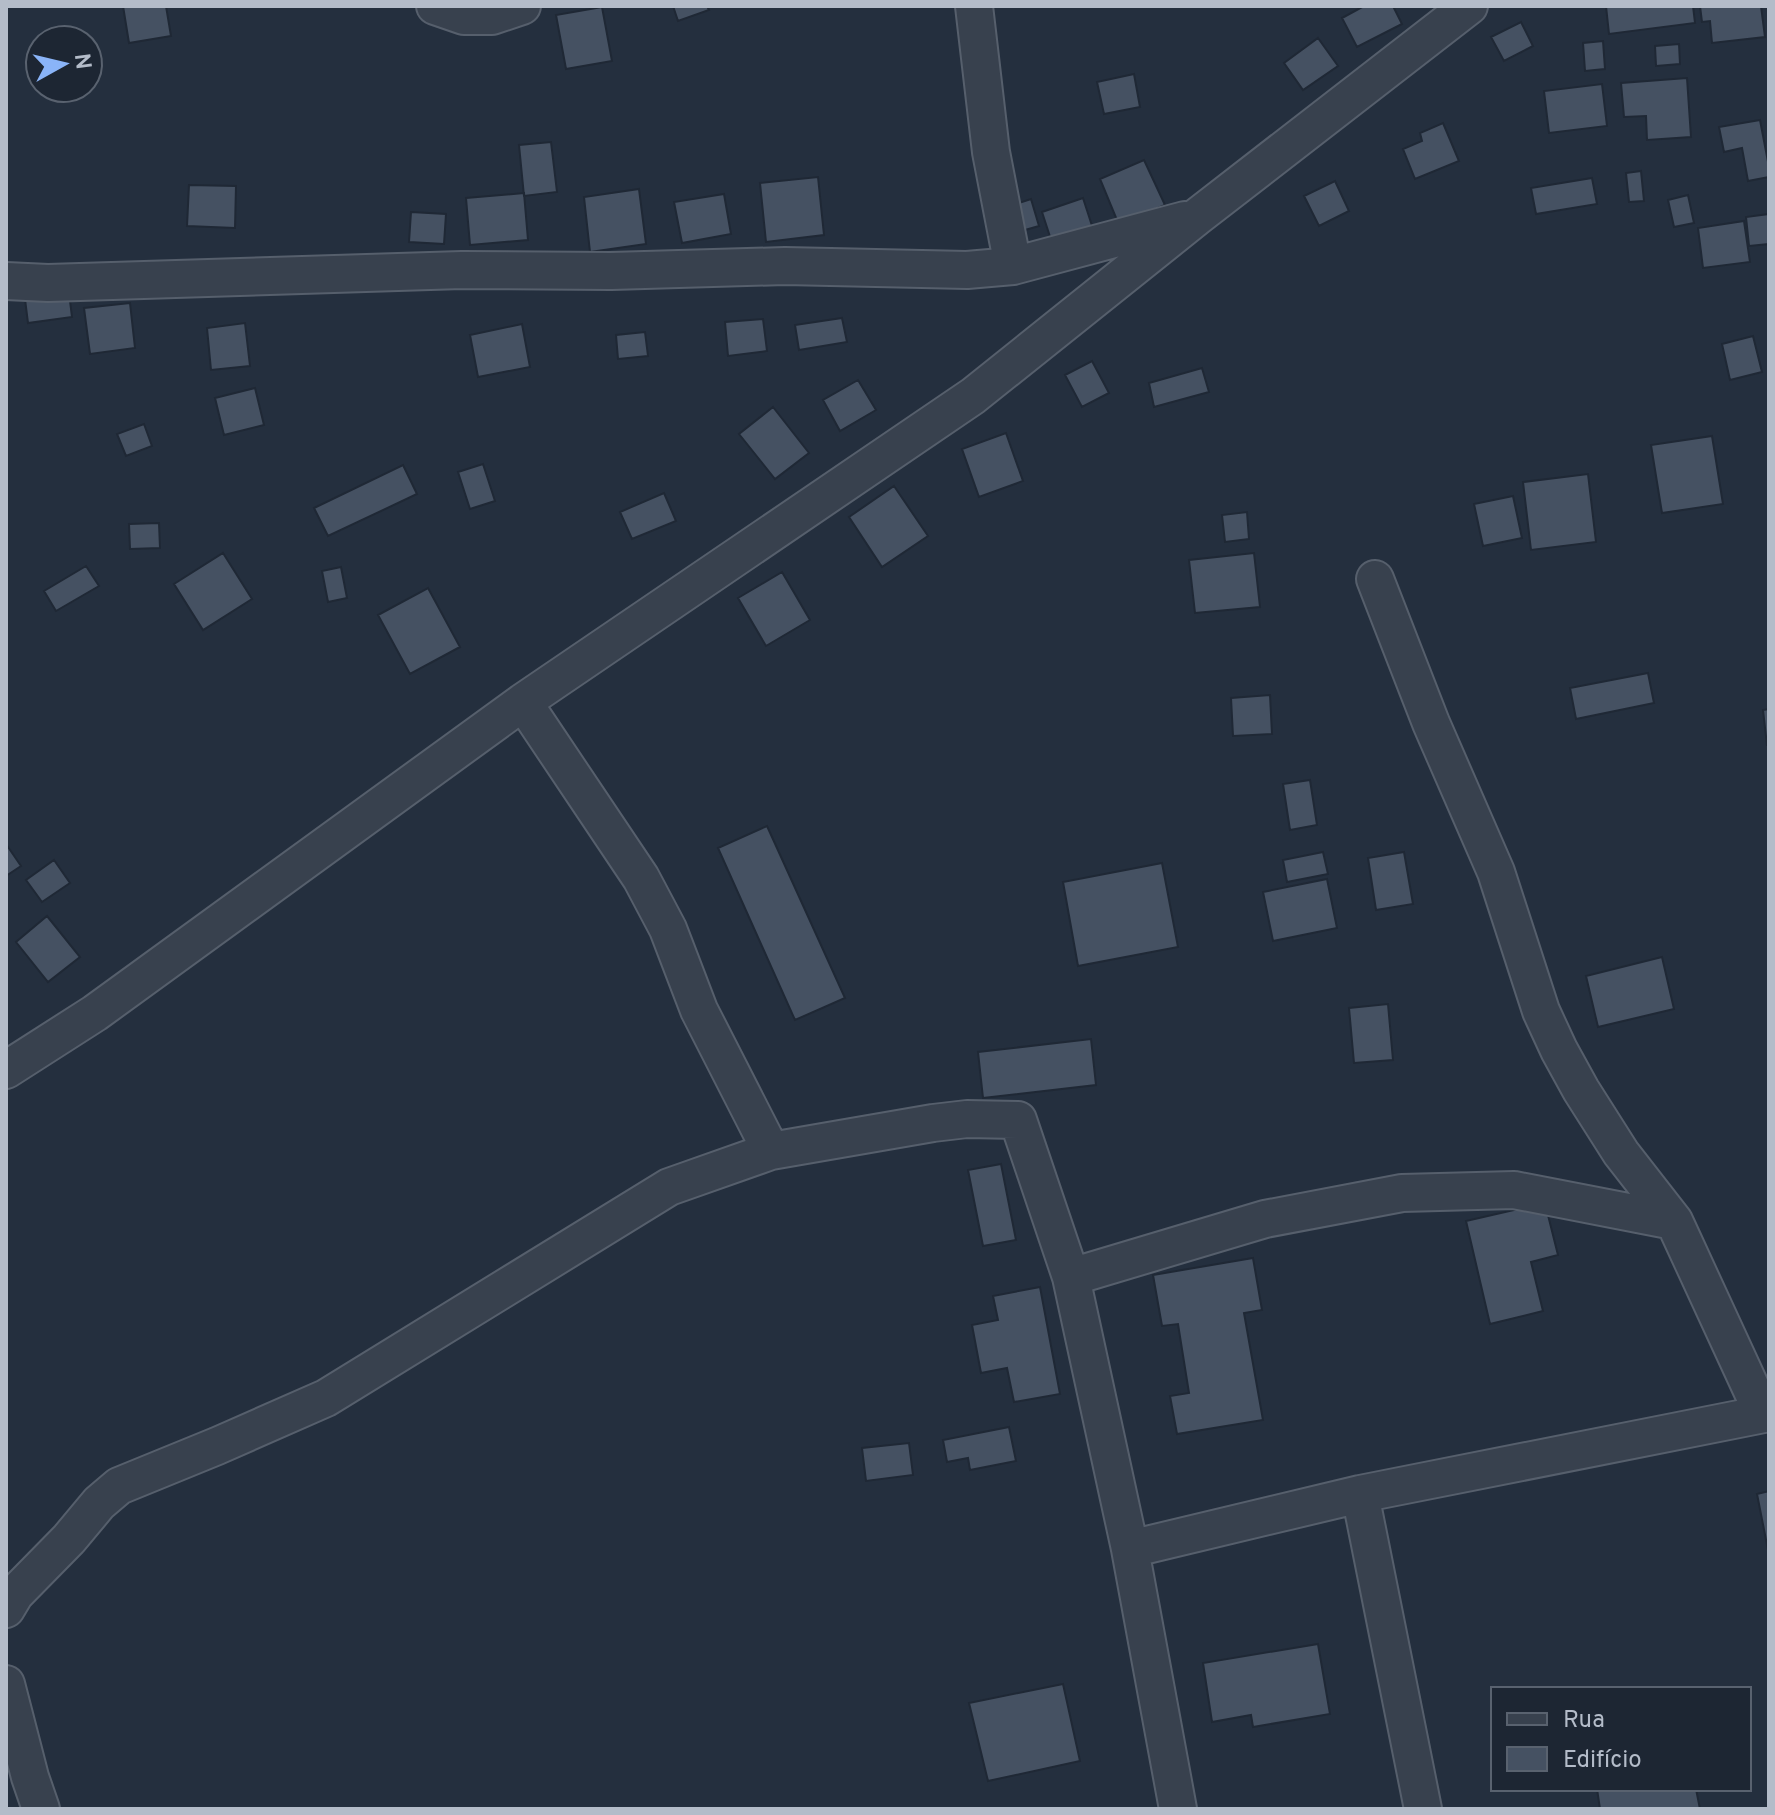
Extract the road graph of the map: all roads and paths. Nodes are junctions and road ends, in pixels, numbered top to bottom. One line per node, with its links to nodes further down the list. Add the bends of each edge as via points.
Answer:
1 (435, 6): 2 (street, via 464,16 492,16)
2 (522, 6)
3 (974, 6): 6 (street, via 991,152)
4 (1469, 6): 5 (street)
5 (1198, 216): 6 (street); 9 (street, via 973,396)
6 (1013, 266): 7 (street, via 462,270)
7 (6, 281)
8 (1375, 579): 12 (street, via 1496,872 1559,1050 1621,1153)
9 (523, 702): 10 (street, via 95,1013); 11 (street, via 641,878 668,929 699,1010)
10 (6, 1070)
11 (771, 1151): 13 (street, via 933,1123 1018,1120); 17 (street, via 669,1187 326,1398 119,1486)
12 (1674, 1221): 13 (street, via 1514,1190 1402,1193 1265,1219); 14 (street)
13 (1071, 1277): 16 (street)
14 (1766, 1413): 15 (street)
15 (1360, 1494): 16 (street); 21 (street)
16 (1130, 1549): 20 (street)
17 (6, 1609)
18 (6, 1684): 19 (street)
19 (41, 1809)
20 (1178, 1809)
21 (1423, 1809)

